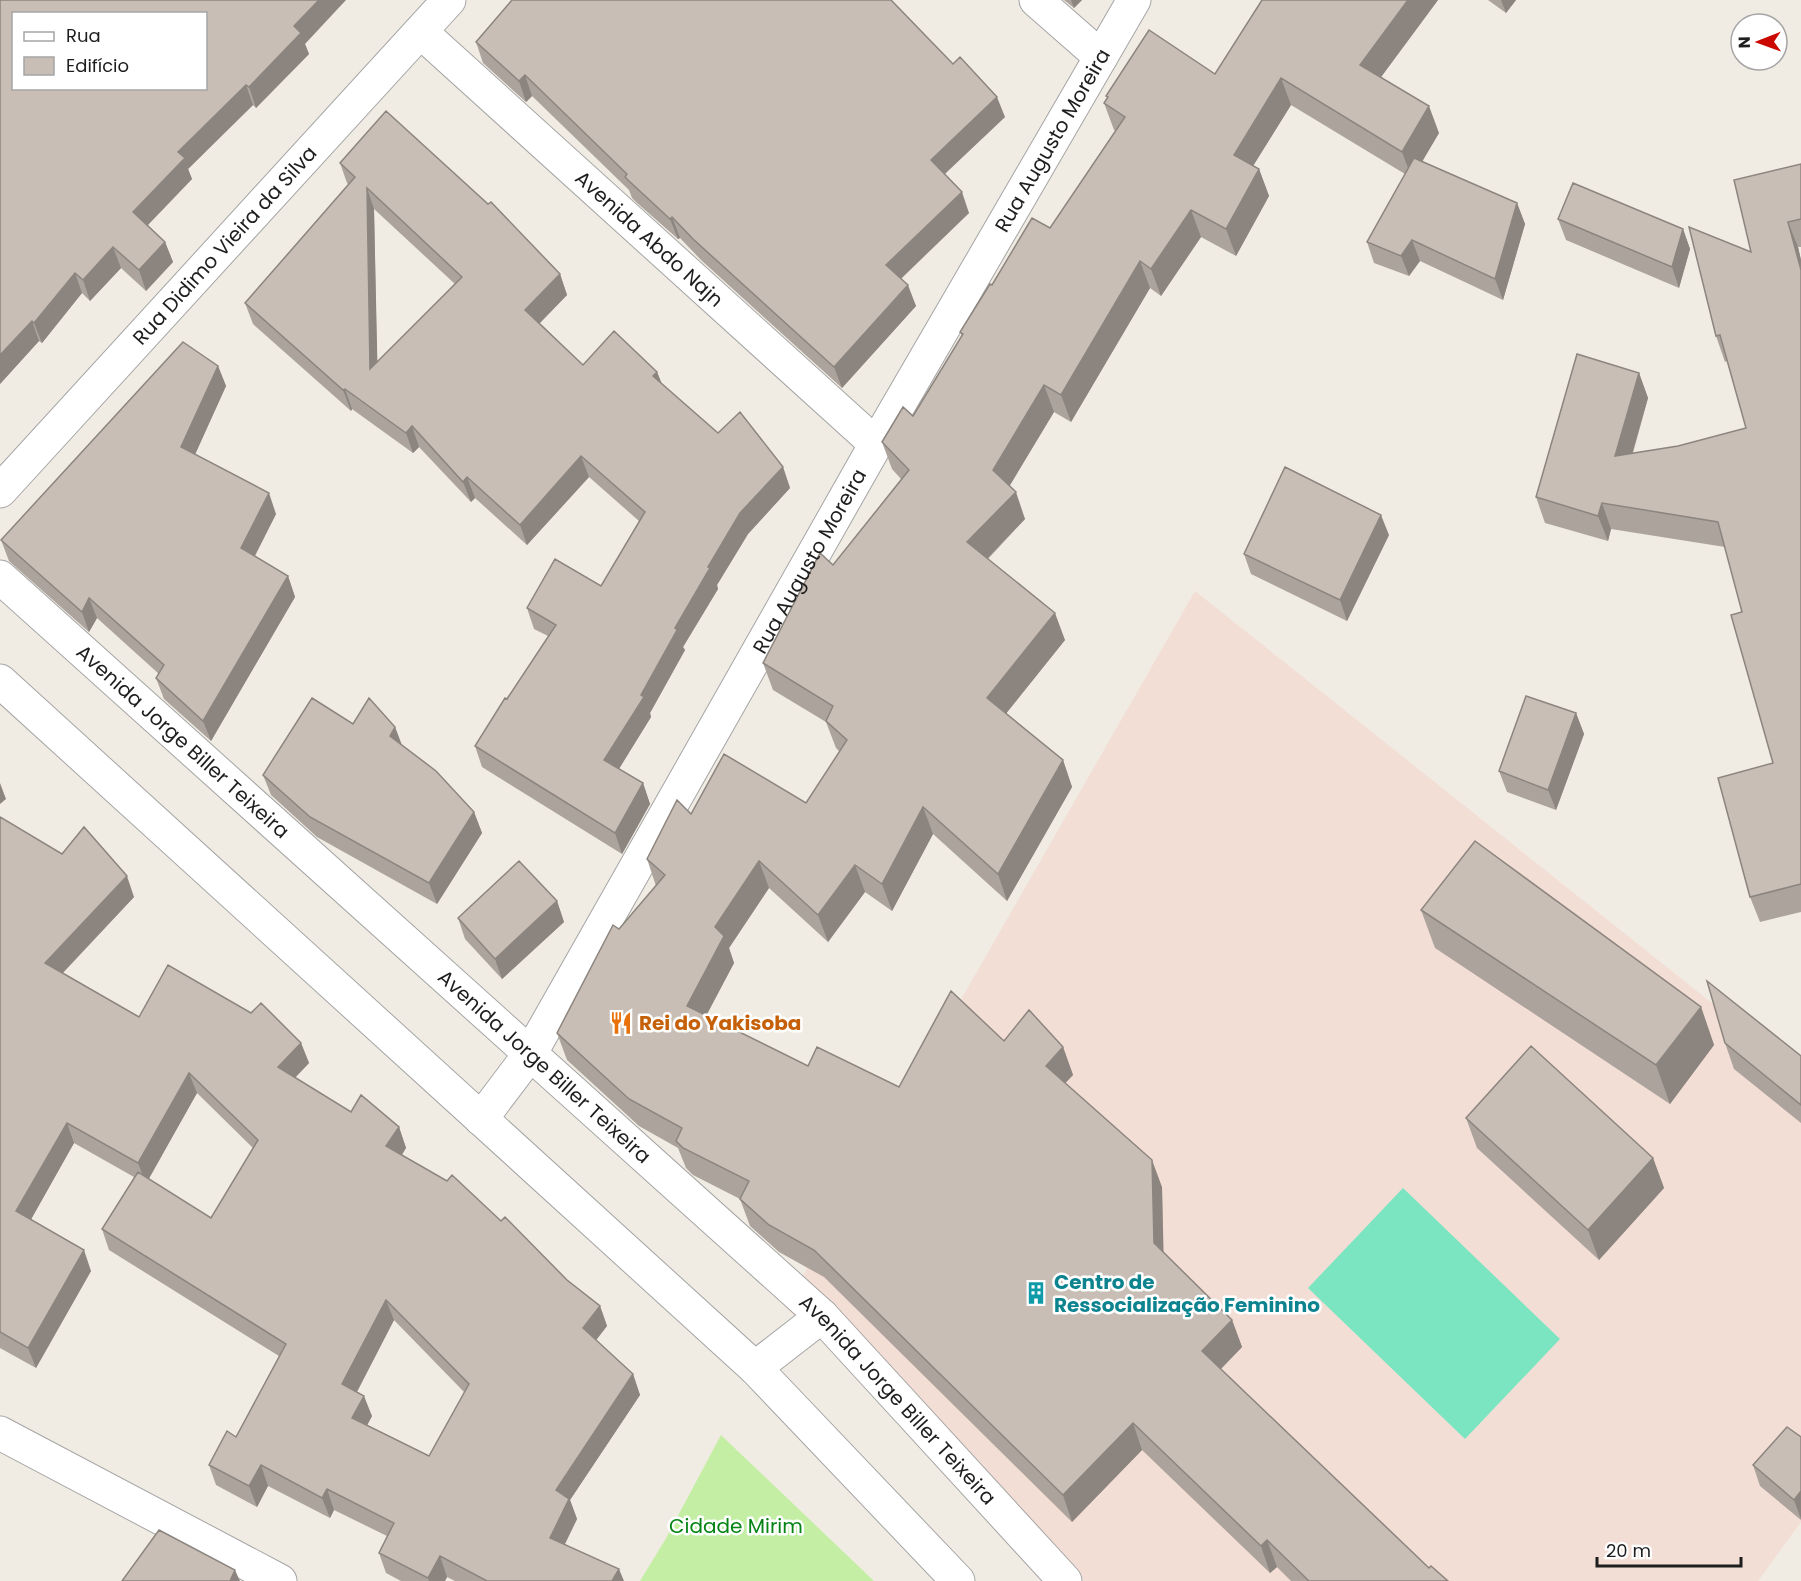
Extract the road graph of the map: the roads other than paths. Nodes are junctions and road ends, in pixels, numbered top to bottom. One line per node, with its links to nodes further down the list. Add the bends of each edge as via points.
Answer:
1 (449, 0): 4 (street, Rua Didimo Vieira da Silva)
2 (1036, 0): 5 (street)
3 (1134, 0): 5 (street, Rua Augusto Moreira)
4 (421, 32): 6 (street, Avenida Abdo Najn); 7 (street, Rua Didimo Vieira da Silva)
5 (1101, 57): 6 (street, Rua Augusto Moreira)
6 (876, 444): 10 (street, Rua Augusto Moreira)
7 (0, 491)
8 (0, 577): 10 (street, Avenida Jorge Biller Teixeira)
9 (0, 681): 11 (street)
10 (530, 1054): 11 (street, Rua Augusto Moreira); 12 (street, Avenida Jorge Biller Teixeira)
11 (481, 1119): 13 (street)
12 (822, 1316): 13 (street); 17 (street, Avenida Jorge Biller Teixeira)
13 (755, 1368): 16 (street)
14 (0, 1433): 15 (street)
15 (280, 1581)
16 (958, 1581)
17 (1065, 1581)

